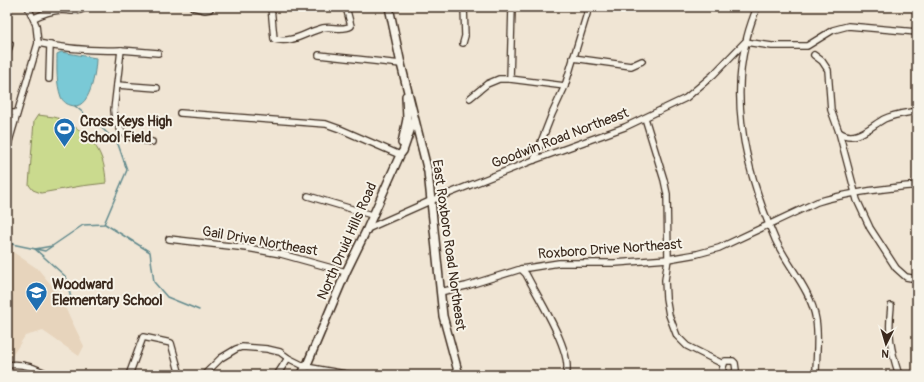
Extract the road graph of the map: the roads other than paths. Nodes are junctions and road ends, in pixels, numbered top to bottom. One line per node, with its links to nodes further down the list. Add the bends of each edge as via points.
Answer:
1 (28, 7): 12 (street)
2 (85, 7): 12 (street, via 71,12 49,12)
3 (193, 7): 4 (street, via 205,10)
4 (210, 7)
5 (271, 7): 6 (street, via 274,39 284,40 295,39 324,28 347,29 351,26)
6 (346, 7)
7 (389, 7): 26 (main road)
8 (464, 7): 16 (street)
9 (512, 7): 29 (street)
10 (589, 7): 24 (street)
11 (757, 7): 14 (street)
12 (34, 18): 15 (street)
13 (917, 32): 14 (street, via 848,26 833,30 807,46 772,46)
14 (745, 42): 40 (street, Goodwin Road Northeast, via 686,98); 51 (street, via 740,84 743,134 750,168)
15 (38, 43): 18 (street); 37 (street)
16 (463, 43)
17 (7, 44): 21 (street, via 10,44)
18 (50, 45): 19 (street); 27 (street)
19 (121, 50): 20 (street); 30 (street)
20 (158, 53)
21 (7, 54)
22 (319, 55): 26 (street)
23 (814, 55): 41 (street, via 828,70 831,110)
24 (573, 58): 25 (street, via 630,66); 31 (street)
25 (642, 61)
26 (401, 64): 28 (main road)
27 (50, 79)
28 (405, 79): 38 (main road, East Roxboro Road Northeast); 44 (main road, via 406,119)
29 (510, 79): 31 (street); 33 (street, via 499,79 488,84)
30 (117, 85): 32 (street); 42 (street, via 115,120 122,132 132,138)
31 (565, 86): 45 (street)
32 (157, 88)
33 (470, 98)
34 (917, 111): 41 (street, via 883,119 857,135 846,136)
35 (7, 113): 37 (street)
36 (180, 113): 44 (street, via 326,124)
37 (16, 116): 39 (street); 43 (street)
38 (415, 117): 44 (main road, North Druid Hills Road); 49 (main road, East Roxboro Road Northeast, via 428,172)
39 (7, 118)
40 (645, 118): 45 (street, Goodwin Road Northeast); 54 (street, via 664,180 668,217)
41 (839, 132): 47 (street)
42 (152, 142)
43 (7, 148)
44 (400, 155): 50 (main road, North Druid Hills Road)
45 (534, 160): 49 (street, Goodwin Road Northeast)
46 (917, 185): 47 (street, Roxboro Drive Northeast)
47 (854, 192): 51 (street, Roxboro Drive Northeast, via 817,202); 57 (street, via 870,228 896,268 906,277)
48 (308, 196): 50 (street)
49 (430, 201): 52 (street, Goodwin Road Northeast); 58 (main road, East Roxboro Road Northeast)
50 (372, 215): 52 (main road, North Druid Hills Road)
51 (769, 224): 54 (street, Roxboro Drive Northeast, via 719,248); 76 (street, via 781,250 804,286 815,313)
52 (367, 228): 56 (main road, North Druid Hills Road)
53 (169, 239): 56 (street, Gail Drive Northeast, via 281,254)
54 (668, 259): 55 (street, Roxboro Drive Northeast, via 615,263 559,263); 61 (street, via 666,298 677,336 687,346)
55 (521, 269): 58 (street, Roxboro Drive Northeast); 73 (street, via 550,319 564,351 568,363)
56 (346, 272): 63 (main road, North Druid Hills Road)
57 (917, 279)
58 (440, 292): 72 (main road, East Roxboro Road Northeast, via 443,316)
59 (891, 306): 77 (street, via 890,342)
60 (288, 358): 63 (street); 68 (street, via 280,352 242,347 222,358); 69 (street)
61 (723, 364): 74 (street, via 722,370); 75 (street, via 725,360 736,363 736,370)
62 (7, 365): 65 (street, via 28,365)
63 (306, 367): 64 (street); 70 (main road, North Druid Hills Road)
64 (343, 374): 71 (street)
65 (50, 375)
66 (129, 375): 67 (street, via 143,337 171,343)
67 (180, 375)
68 (204, 375)
69 (277, 375)
70 (301, 375)
71 (351, 375)
72 (459, 375)
73 (566, 375)
74 (726, 375)
75 (732, 375)
76 (816, 375)
77 (899, 375)

